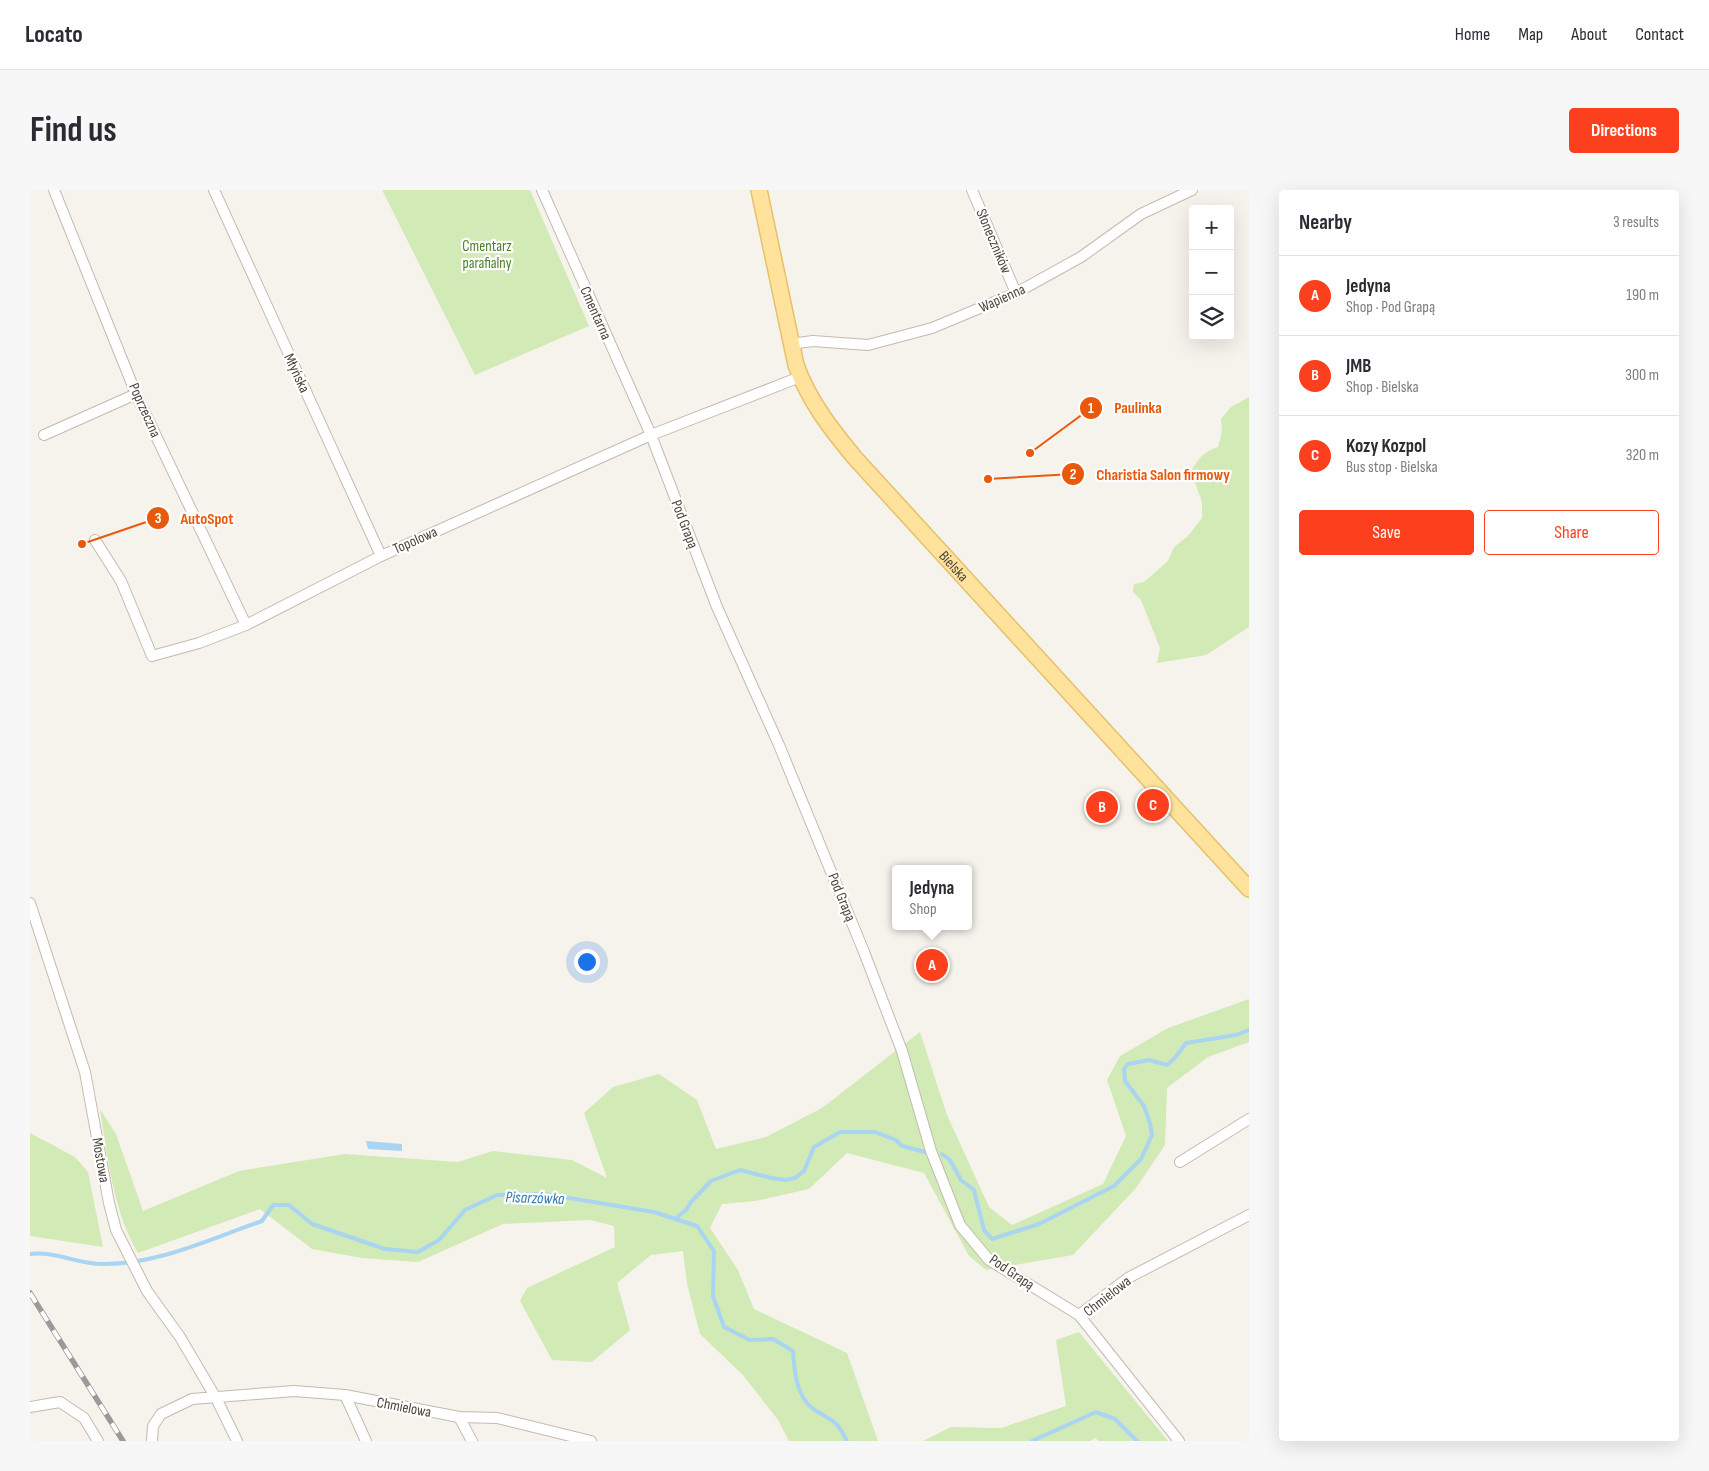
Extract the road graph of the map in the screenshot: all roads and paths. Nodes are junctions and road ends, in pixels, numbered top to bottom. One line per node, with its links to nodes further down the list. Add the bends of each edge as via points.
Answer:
1 (54, 190): 10 (street, Poprzeczna)
2 (214, 190): 14 (street, Młyńska)
3 (542, 190): 12 (street, Cmentarna)
4 (759, 190): 8 (main road, Bielska)
5 (972, 190): 7 (street, Słoneczników)
6 (1192, 190): 7 (street, Wapienna, via 1141,214 1081,257)
7 (1016, 293): 8 (street, Wapienna, via 932,328 868,345 813,341)
8 (790, 344): 9 (main road, Bielska)
9 (800, 377): 12 (street, Topolowa); 16 (main road, Bielska, via 823,419 855,458)
10 (136, 394): 11 (street); 15 (street, Poprzeczna)
11 (44, 435)
12 (651, 435): 14 (street, Topolowa); 21 (street, Pod Grapą, via 717,607 779,745 864,952 902,1052 931,1151 960,1224 989,1260)
13 (95, 540): 15 (street, Topolowa, via 121,581 152,656)
14 (380, 556): 15 (street, Topolowa)
15 (246, 625)
16 (1249, 889)
17 (30, 903): 23 (street, Mostowa, via 85,1072 116,1230 147,1291 180,1337)
18 (1249, 1119): 19 (street)
19 (1180, 1162)
20 (1249, 1215): 21 (street, Chmielowa, via 1128,1278)
21 (1079, 1315): 32 (street, Chmielowa)
22 (344, 1395): 23 (street, Chmielowa, via 294,1391); 25 (street, Chmielowa); 29 (street)
23 (216, 1398): 27 (street, Chmielowa, via 192,1399 161,1414 153,1426); 28 (street, Mostowa)
24 (30, 1407): 26 (street, via 60,1402 84,1418)
25 (458, 1418): 30 (street); 31 (street, Chmielowa, via 497,1418)
26 (98, 1441)
27 (152, 1441)
28 (237, 1441)
29 (366, 1441)
30 (472, 1441)
31 (590, 1441)
32 (1179, 1441)

